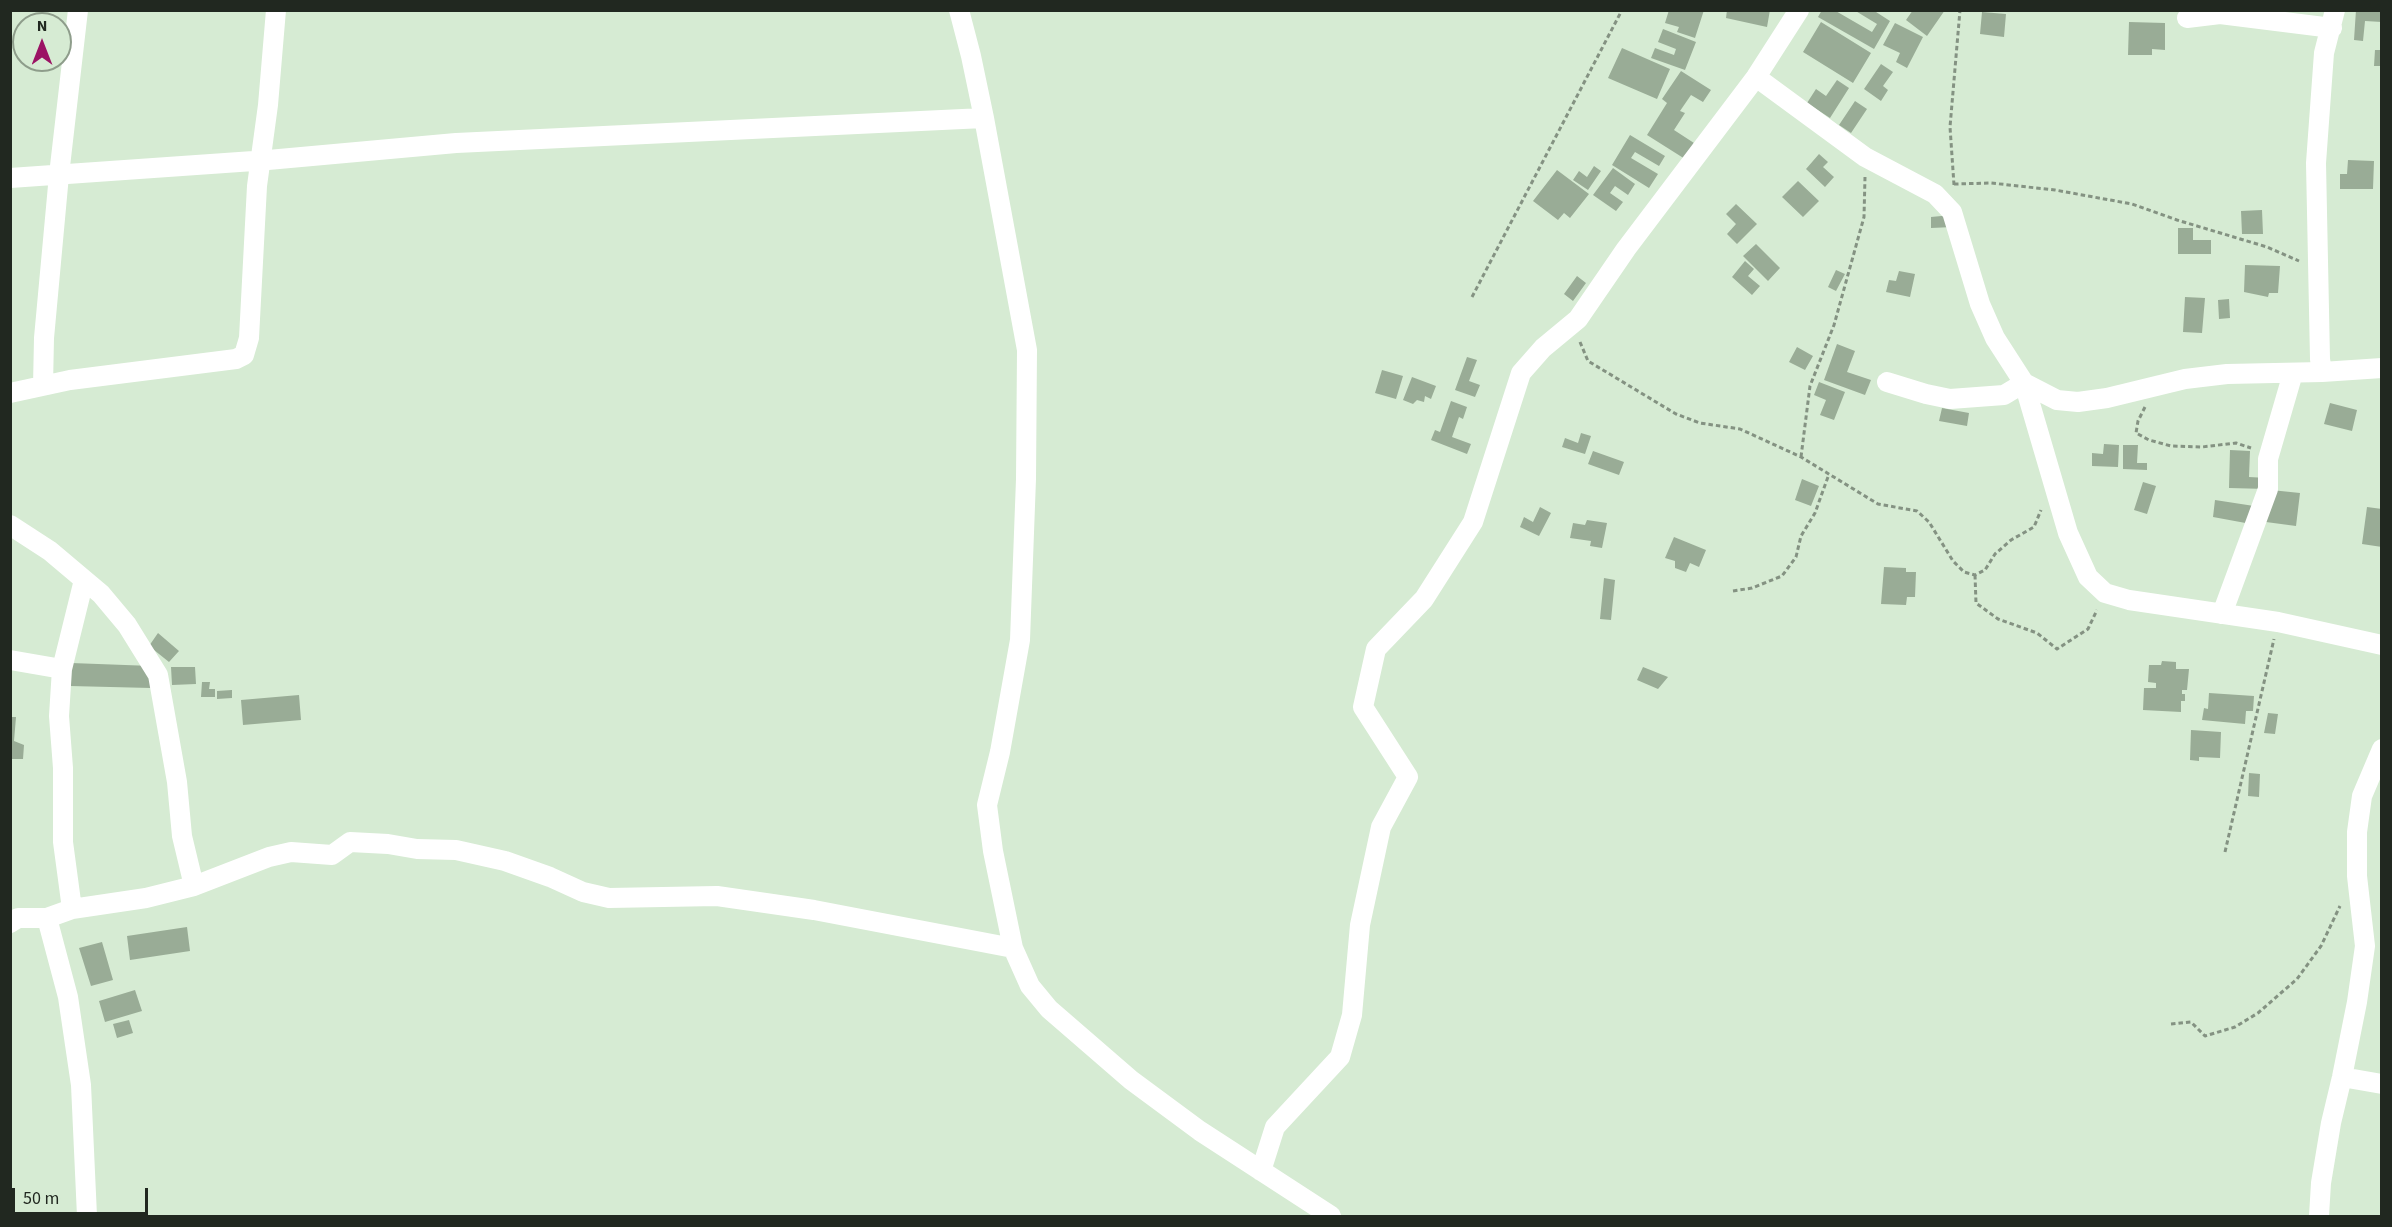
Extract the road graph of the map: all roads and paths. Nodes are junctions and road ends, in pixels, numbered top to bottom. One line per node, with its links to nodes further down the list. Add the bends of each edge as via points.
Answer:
1 (78, 10): 13 (street)
2 (276, 10): 12 (street)
3 (958, 10): 10 (street)
4 (1622, 10): 18 (path)
5 (1799, 10): 9 (street)
6 (1960, 10): 15 (path, via 1950,127)
7 (2187, 18): 8 (street, via 2220,14)
8 (2333, 19): 17 (street, via 2324,53 2316,163)
9 (1756, 77): 11 (street); 19 (street)
10 (984, 118): 12 (street, via 456,143); 49 (street, via 1027,350 1020,640 987,805)
11 (1865, 158): 24 (street, via 1935,194 1952,212 1980,304 1995,338); 29 (path, via 1864,217 1834,325 1810,386)
12 (260, 161): 13 (street); 25 (street, via 249,338 244,355)
13 (59, 175): 14 (street); 25 (street)
14 (10, 178)
15 (1954, 184): 16 (path); 17 (path, via 1991,183 2055,190 2132,204 2267,247)
16 (1955, 195)
17 (2319, 270): 21 (street)
18 (1472, 297)
19 (1578, 319): 29 (path, via 1580,345 1588,361 1676,414 1700,423 1740,429); 53 (street, via 1543,348 1521,373 1473,522 1424,599 1376,649 1363,707 1408,777 1381,827 1360,925 1352,1015 1340,1057 1275,1127)
20 (2382, 368): 21 (street)
21 (2322, 372): 22 (street)
22 (2293, 373): 26 (street, via 2227,374); 28 (street)
23 (1887, 382): 24 (street, via 1950,399 2004,395)
24 (2024, 382): 26 (street, via 2057,400 2078,402); 36 (street, via 2068,533 2088,577)
25 (43, 386): 27 (street)
26 (2146, 387): 28 (path, via 2149,401 2136,433 2171,446 2236,444)
27 (10, 393)
28 (2270, 454): 37 (street, via 2268,489)
29 (1801, 456): 30 (path)
30 (1829, 474): 33 (path, via 1878,504 1917,512 1929,522 1953,561 1964,572); 35 (path, via 1815,513 1801,536 1796,557 1782,576)
31 (2043, 503): 33 (path, via 2034,527 2011,540 1985,570)
32 (10, 525): 34 (street)
33 (1975, 574): 36 (path, via 1976,603 1998,619 2037,633 2057,649 2088,629 2097,609)
34 (84, 580): 41 (street); 44 (street, via 127,625 158,675 177,782 182,836)
35 (1733, 591)
36 (2112, 595): 37 (street)
37 (2222, 614): 38 (street)
38 (2278, 622): 39 (street); 43 (path)
39 (2382, 645)
40 (10, 660): 41 (street)
41 (62, 669): 46 (street, via 59,716 63,842)
42 (2382, 749): 51 (street, via 2362,796 2357,832 2357,876 2365,945)
43 (2226, 852)
44 (194, 886): 46 (street); 49 (street, via 291,852 332,855 350,842 388,844 456,850 505,861 583,892 609,898 717,896)
45 (2341, 901): 50 (path, via 2340,911 2321,945 2297,979 2258,1013 2205,1036 2191,1022)
46 (72, 909): 47 (street)
47 (47, 918): 48 (street, via 18,918); 54 (street, via 68,997 81,1085)
48 (10, 923)
49 (1013, 948): 53 (street, via 1030,986 1049,1009 1131,1080)
50 (2171, 1024)
51 (2343, 1077): 52 (street); 56 (street, via 2331,1123)
52 (2382, 1084)
53 (1261, 1171): 55 (street)
54 (87, 1216)
55 (1331, 1216)
56 (2319, 1216)

